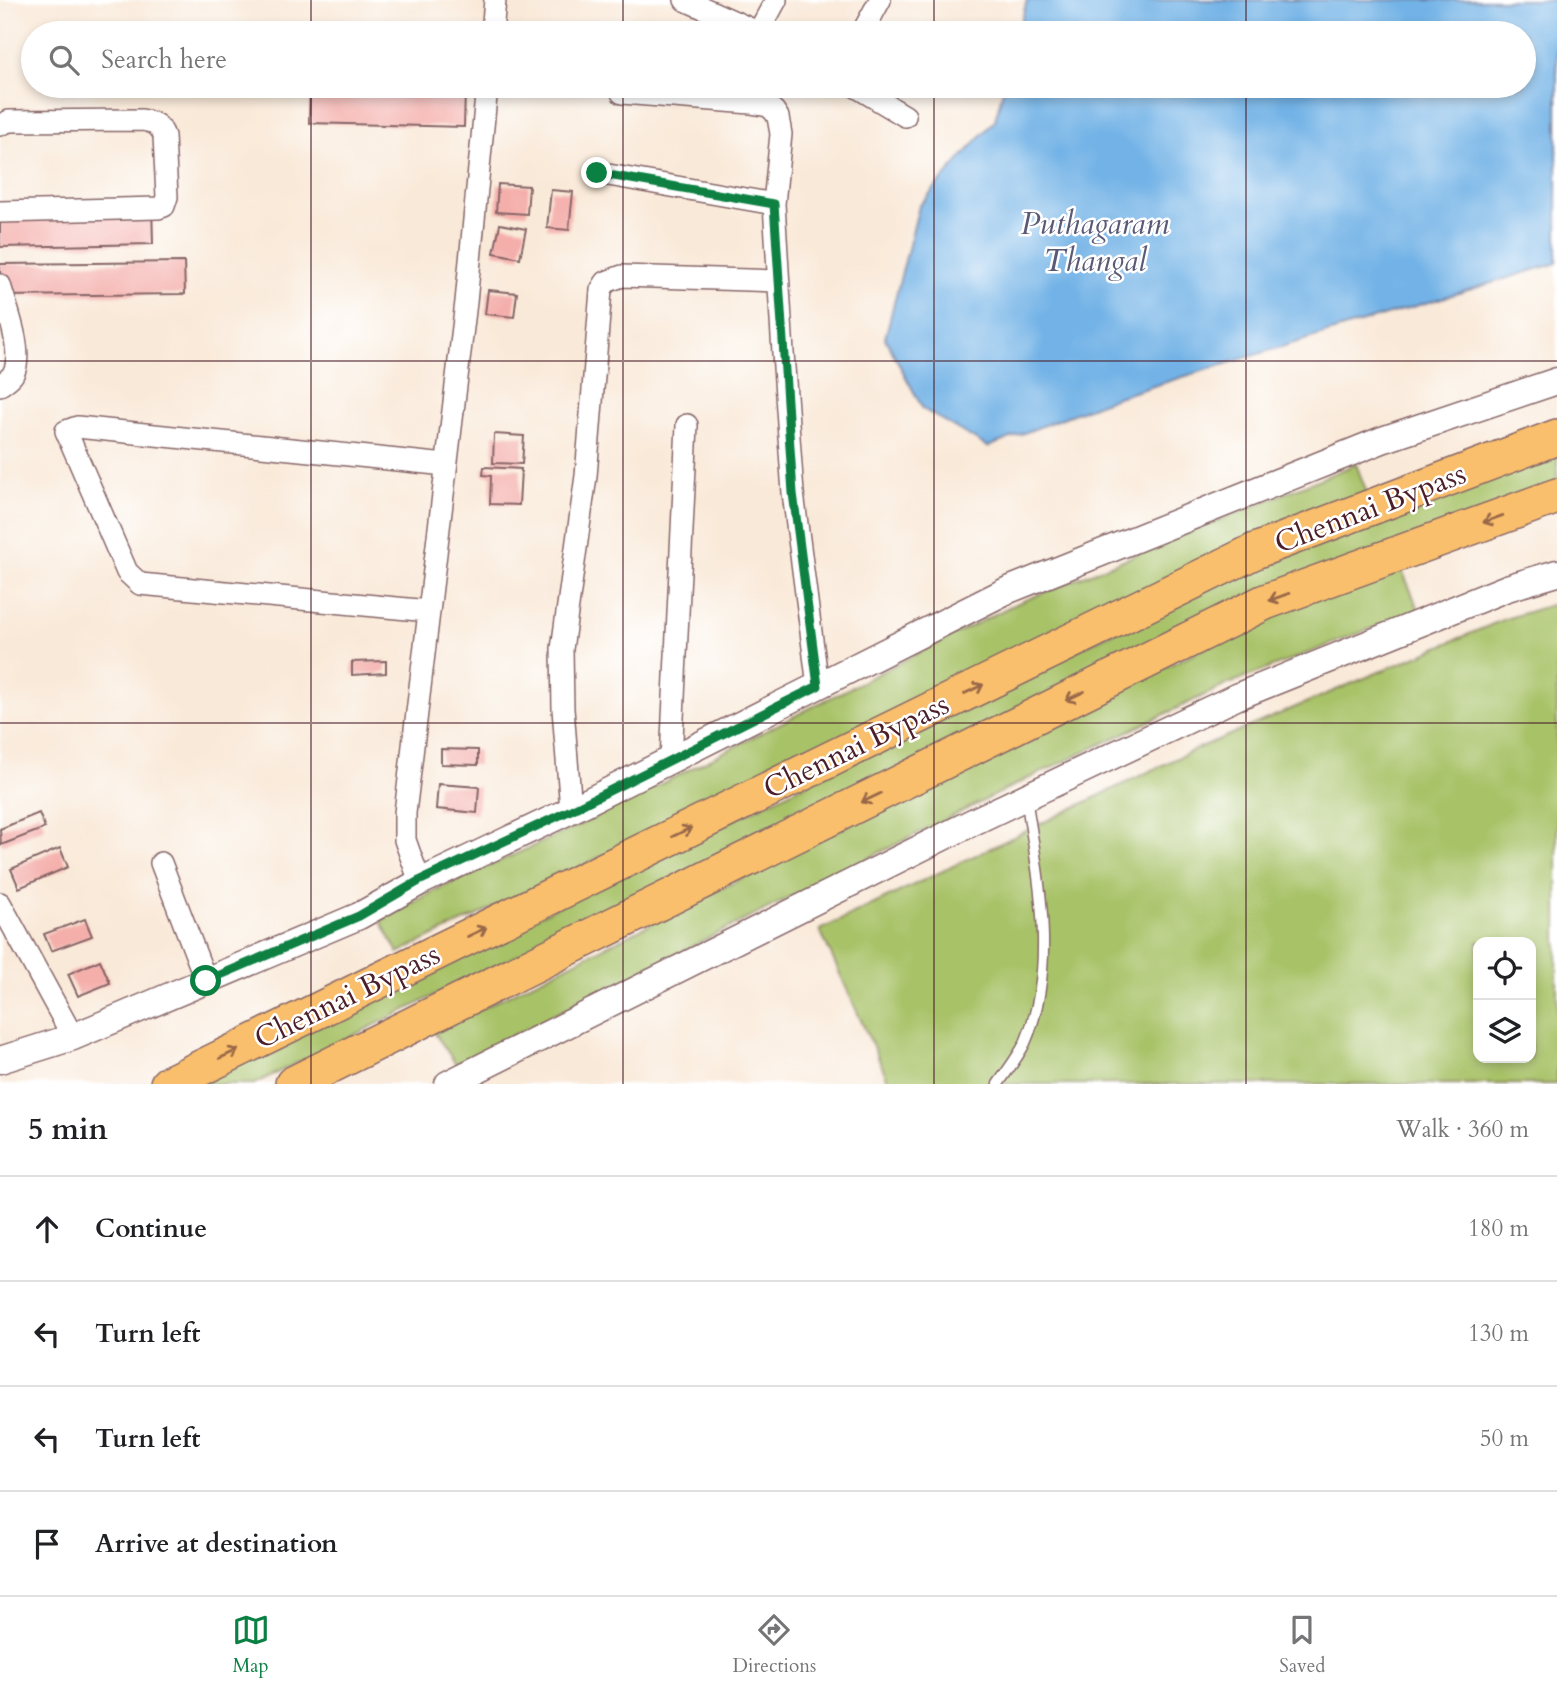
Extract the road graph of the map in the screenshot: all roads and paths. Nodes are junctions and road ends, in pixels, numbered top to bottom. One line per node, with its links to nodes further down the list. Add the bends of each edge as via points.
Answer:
1 (495, 0): 5 (street)
2 (685, 0): 6 (street)
3 (776, 0): 7 (street)
4 (880, 0): 8 (street)
5 (493, 21)
6 (732, 21)
7 (765, 21)
8 (869, 21)
9 (486, 98): 23 (street)
10 (686, 98): 15 (street, via 751,103 774,111 780,134)
11 (875, 98): 12 (street)
12 (905, 116)
13 (0, 125): 16 (street, via 9,121 153,122 164,136 167,197 158,208)
14 (597, 173): 15 (street)
15 (774, 204): 17 (street)
16 (0, 212)
17 (778, 281): 27 (street, via 793,493); 30 (street, via 622,276 606,282 601,290 586,476 562,649)
18 (0, 285): 20 (street, via 17,349 12,375)
19 (1557, 381): 27 (street, via 1382,440 1006,591)
20 (0, 385)
21 (687, 425): 28 (street)
22 (1557, 437): 37 (highway, Chennai Bypass, one-way to 22, via 1255,551)
23 (446, 465): 26 (street); 26 (street, via 77,427 66,431 127,572 140,584)
24 (1557, 496): 38 (highway, Chennai Bypass, one-way to 38, via 1265,602)
25 (1557, 573): 29 (street, via 1507,588 1236,697)
26 (429, 611): 32 (street, via 405,813 405,840)
27 (818, 686): 28 (street)
28 (671, 760): 30 (street)
29 (1026, 796): 39 (street); 40 (lane, via 1040,885 1042,955 1037,1009 1024,1045)
30 (571, 810): 32 (street)
31 (161, 863): 34 (street)
32 (419, 881): 34 (street, via 359,916)
33 (0, 903): 35 (street)
34 (206, 981): 35 (street)
35 (73, 1037): 36 (street)
36 (0, 1060)
37 (168, 1084)
38 (293, 1084)
39 (448, 1084)
40 (998, 1084)

